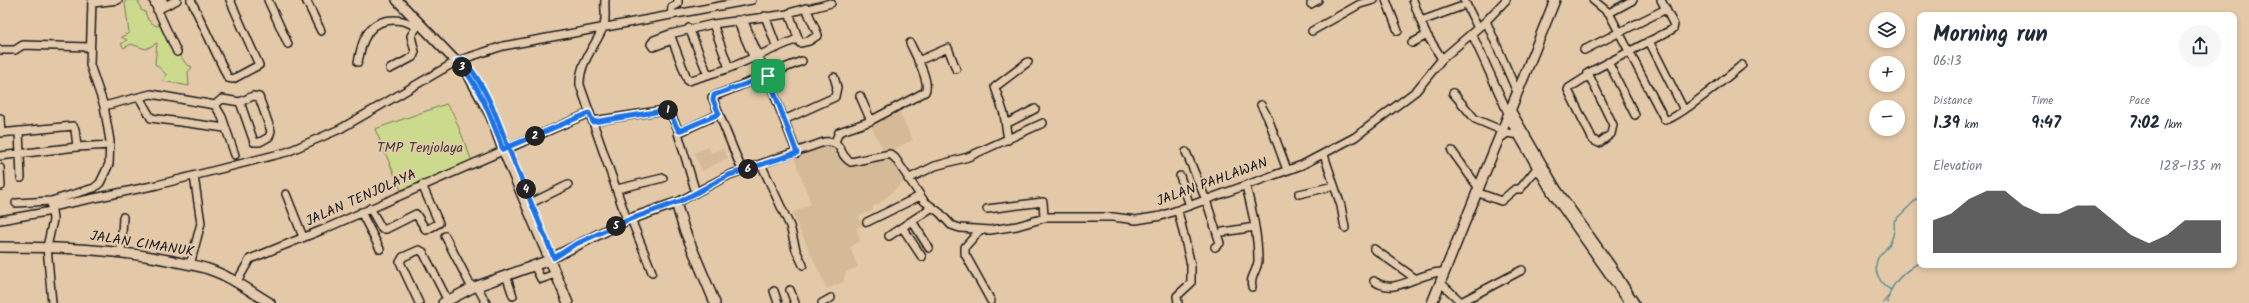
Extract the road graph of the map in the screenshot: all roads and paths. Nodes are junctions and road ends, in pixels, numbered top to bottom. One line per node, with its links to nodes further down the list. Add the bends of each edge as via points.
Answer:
1 (118, 0): 23 (street)
2 (163, 0): 27 (street)
3 (176, 0): 27 (street)
4 (190, 0): 5 (street, via 228,78 233,79 257,67 258,62)
5 (230, 0)
6 (278, 0): 24 (street)
7 (306, 0): 44 (street)
8 (397, 0): 40 (main road)
9 (405, 0): 62 (main road)
10 (605, 0): 41 (street)
11 (678, 0): 34 (street, via 678,4 672,7)
12 (752, 0): 34 (street)
13 (1318, 0): 28 (street)
14 (1374, 0): 25 (street)
15 (1386, 0): 46 (street)
16 (1413, 0): 37 (street)
17 (1464, 0): 43 (street)
18 (1506, 0): 38 (street, JALAN PAHLAWAN)
19 (1555, 0): 78 (main road)
20 (1593, 0): 32 (street)
21 (1633, 0): 32 (street)
22 (1661, 0): 31 (street)
23 (92, 2): 55 (street)
24 (269, 2): 53 (street)
25 (1360, 2): 45 (street)
26 (831, 3): 30 (street)
27 (155, 4): 60 (street)
28 (1311, 4)
29 (1460, 7): 37 (street)
30 (808, 9): 33 (street, via 804,7); 50 (street, via 818,32 817,37 802,43)
31 (1666, 9): 47 (street); 51 (street, via 1674,25 1673,29)
32 (1609, 13): 47 (street)
33 (788, 14): 35 (street); 50 (street)
34 (671, 15): 41 (street)
35 (765, 16): 36 (street); 56 (street)
36 (740, 20): 39 (street); 61 (street)
37 (1421, 22): 49 (street)
38 (1486, 22): 43 (street, JALAN PAHLAWAN); 78 (street)
39 (713, 24): 42 (street); 70 (street)
40 (418, 25): 62 (main road); 66 (street, via 398,19 381,22 369,31); 71 (street, via 410,36 415,52 413,57)
41 (604, 27): 62 (street, via 503,46); 90 (street, via 590,48 580,74 580,86)
42 (689, 28): 73 (street); 73 (street, via 671,37 686,80 692,81)
43 (1478, 28): 48 (street, JALAN PAHLAWAN)
44 (321, 31)
45 (1312, 31)
46 (1398, 31)
47 (1619, 32): 58 (street); 59 (street)
48 (1472, 34): 63 (street, JALAN PAHLAWAN); 89 (street)
49 (1427, 35): 54 (street); 63 (street)
50 (797, 39): 56 (street)
51 (1649, 41): 59 (street); 87 (street)
52 (910, 43): 65 (street)
53 (288, 44)
54 (1412, 44)
55 (89, 47): 57 (street, via 24,45 15,50); 84 (street, via 90,65)
56 (777, 48): 61 (street)
57 (0, 50)
58 (1584, 50)
59 (1629, 51): 68 (street); 87 (street, via 1663,117 1670,120)
60 (177, 52)
61 (756, 57): 70 (street); 74 (street)
62 (460, 60): 77 (street); 110 (main road, via 474,72 496,114)
63 (1442, 60): 116 (street, JALAN PAHLAWAN, via 1410,96 1355,137)
64 (802, 61): 74 (street)
65 (918, 61): 72 (street, via 948,48); 95 (street, via 925,76 927,90)
66 (358, 62)
67 (1028, 62): 98 (street, via 995,87)
68 (1608, 62): 75 (street, via 1590,71); 92 (street)
69 (1742, 65): 87 (street)
70 (729, 68): 73 (street)
71 (390, 69)
72 (956, 69)
73 (708, 76)
74 (768, 76): 91 (street, via 714,95 713,100); 94 (street)
75 (1588, 76): 75 (street, via 1613,126 1611,134 1599,143 1593,140 1568,91)
76 (834, 77): 94 (street, via 835,97)
77 (406, 89): 88 (street); 123 (street, via 340,129 304,146 261,160)
78 (1517, 92): 89 (main road)
79 (1453, 93): 100 (street, via 1475,119)
80 (860, 96): 95 (street)
81 (140, 97): 83 (street, via 151,94); 84 (street); 99 (street, via 151,118)
82 (240, 102): 82 (street, via 253,96 261,98 271,131 269,137 254,142); 83 (street, via 222,99)
83 (215, 105): 99 (street, via 219,109)
84 (104, 106): 108 (street)
85 (1261, 106): 122 (street)
86 (1035, 109): 98 (street)
87 (1684, 110)
88 (364, 112)
89 (1508, 112): 100 (main road); 104 (street); 206 (street)
90 (589, 113): 96 (street); 110 (street, JALAN TENJOLAYA)
91 (719, 114): 102 (street); 121 (street)
92 (1635, 115)
93 (0, 118): 103 (street)
94 (784, 120): 114 (street)
95 (871, 121): 107 (street, via 839,132)
96 (593, 122): 102 (street, via 668,110); 134 (street)
97 (1042, 123): 105 (street)
98 (1006, 124): 105 (street)
99 (225, 128): 115 (street)
100 (1501, 130): 106 (main road)
101 (19, 131): 103 (street); 109 (street, via 72,126 75,129); 113 (street)
102 (679, 131): 135 (street, via 678,136)
103 (0, 133)
104 (1519, 135): 106 (street, via 1507,133); 120 (street)
105 (1008, 140): 127 (street, via 968,158 935,166)
106 (1497, 141): 133 (main road)
107 (835, 142): 114 (street, via 824,142); 127 (street, JALAN PAHLAWAN, via 851,162 890,154)
108 (110, 145): 109 (street); 143 (street, via 109,164 96,186)
109 (77, 147): 113 (street)
110 (505, 149): 128 (street, JALAN TENJOLAYA); 141 (main road); 172 (main road)
111 (1452, 151): 133 (street)
112 (1186, 152): 139 (street)
113 (20, 153): 117 (street); 125 (street)
114 (797, 153): 118 (street)
115 (235, 155)
116 (1324, 155): 122 (street, JALAN PAHLAWAN); 132 (street)
117 (0, 156)
118 (761, 164): 121 (street); 175 (street, via 790,226 794,245)
119 (0, 168): 130 (street)
120 (1537, 168): 133 (street, via 1520,189 1515,189 1501,202); 205 (street)
121 (742, 170): 135 (street)
122 (1287, 170): 131 (street, JALAN PAHLAWAN)
123 (194, 176): 143 (street); 173 (street, via 201,223)
124 (1180, 176): 144 (street)
125 (22, 178)
126 (663, 178): 134 (street)
127 (908, 179): 138 (street, JALAN PAHLAWAN)
128 (422, 185): 145 (street, JALAN TENJOLAYA); 145 (street, via 439,223 429,230 426,230 416,214 382,229)
129 (568, 185): 141 (street)
130 (1, 186)
131 (1246, 186): 139 (street, JALAN PAHLAWAN); 157 (street)
132 (1334, 186): 137 (street); 158 (street)
133 (1477, 189): 178 (main road)
134 (617, 190): 153 (street)
135 (696, 193): 142 (street)
136 (286, 194): 163 (street)
137 (1299, 194)
138 (920, 196): 146 (street, JALAN PAHLAWAN); 155 (street)
139 (1206, 200): 144 (street, JALAN PAHLAWAN); 166 (street, via 1220,244)
140 (16, 203): 143 (street)
141 (531, 203): 172 (main road)
142 (676, 203): 153 (main road); 198 (main road)
143 (51, 206): 152 (street); 165 (street, via 52,229)
144 (1190, 206): 148 (street, JALAN PAHLAWAN)
145 (370, 208): 149 (street, JALAN TENJOLAYA)
146 (931, 208): 154 (street); 159 (street, JALAN PAHLAWAN, via 954,227)
147 (987, 209): 151 (street, via 1043,202)
148 (1178, 211): 151 (street, JALAN PAHLAWAN, via 1146,219); 202 (street, via 1192,270 1191,283 1177,296)
149 (361, 212): 163 (street, JALAN TENJOLAYA); 168 (street)
150 (123, 217): 170 (street)
151 (1044, 217): 159 (street, JALAN PAHLAWAN, via 1016,226)
152 (0, 220)
153 (629, 220): 172 (main road, via 574,245); 177 (street)
154 (912, 221): 156 (street); 167 (street)
155 (867, 222)
156 (902, 227): 162 (street); 171 (street)
157 (1255, 227): 160 (street); 186 (street, via 1258,261 1250,281)
158 (1345, 228)
159 (980, 230): 192 (street, via 964,250)
160 (1222, 232)
161 (445, 236): 185 (street)
162 (889, 236)
163 (303, 237): 183 (street, JALAN TENJOLAYA, via 250,259)
164 (0, 247): 165 (main road, JALAN CIMANUK)
165 (48, 247): 170 (main road, JALAN CIMANUK); 194 (street)
166 (1215, 247)
167 (929, 248)
168 (380, 249)
169 (1374, 249): 181 (street)
170 (121, 252): 173 (main road, JALAN CIMANUK)
171 (922, 258)
172 (551, 259): 174 (main road); 180 (main road)
173 (190, 265): 183 (main road, JALAN CIMANUK, via 208,269)
174 (534, 265): 179 (main road); 180 (street, via 541,279)
175 (803, 265)
176 (1522, 270): 204 (street)
177 (652, 272)
178 (1444, 272): 181 (street, via 1431,272); 184 (main road)
179 (506, 275): 185 (main road); 189 (street)
180 (558, 277): 191 (main road)
181 (1416, 279): 182 (street, via 1387,287 1380,286)
182 (1374, 281)
183 (236, 283): 195 (main road, JALAN CIMANUK)
184 (1440, 283): 203 (main road); 204 (street)
185 (475, 287): 193 (main road); 197 (street)
186 (1252, 287)
187 (790, 290): 200 (street)
188 (774, 291): 199 (street)
189 (513, 296)
190 (832, 298): 201 (street)
191 (569, 299)
192 (991, 301)
193 (445, 302): 196 (street, via 420,250 403,257 400,262)
194 (52, 303)
195 (270, 303)
196 (419, 303)
197 (486, 303)
198 (715, 303)
199 (778, 303)
200 (795, 303)
201 (822, 303)
202 (1178, 303)
203 (1432, 303)
204 (1462, 303)
205 (1629, 303)
206 (1635, 303)

